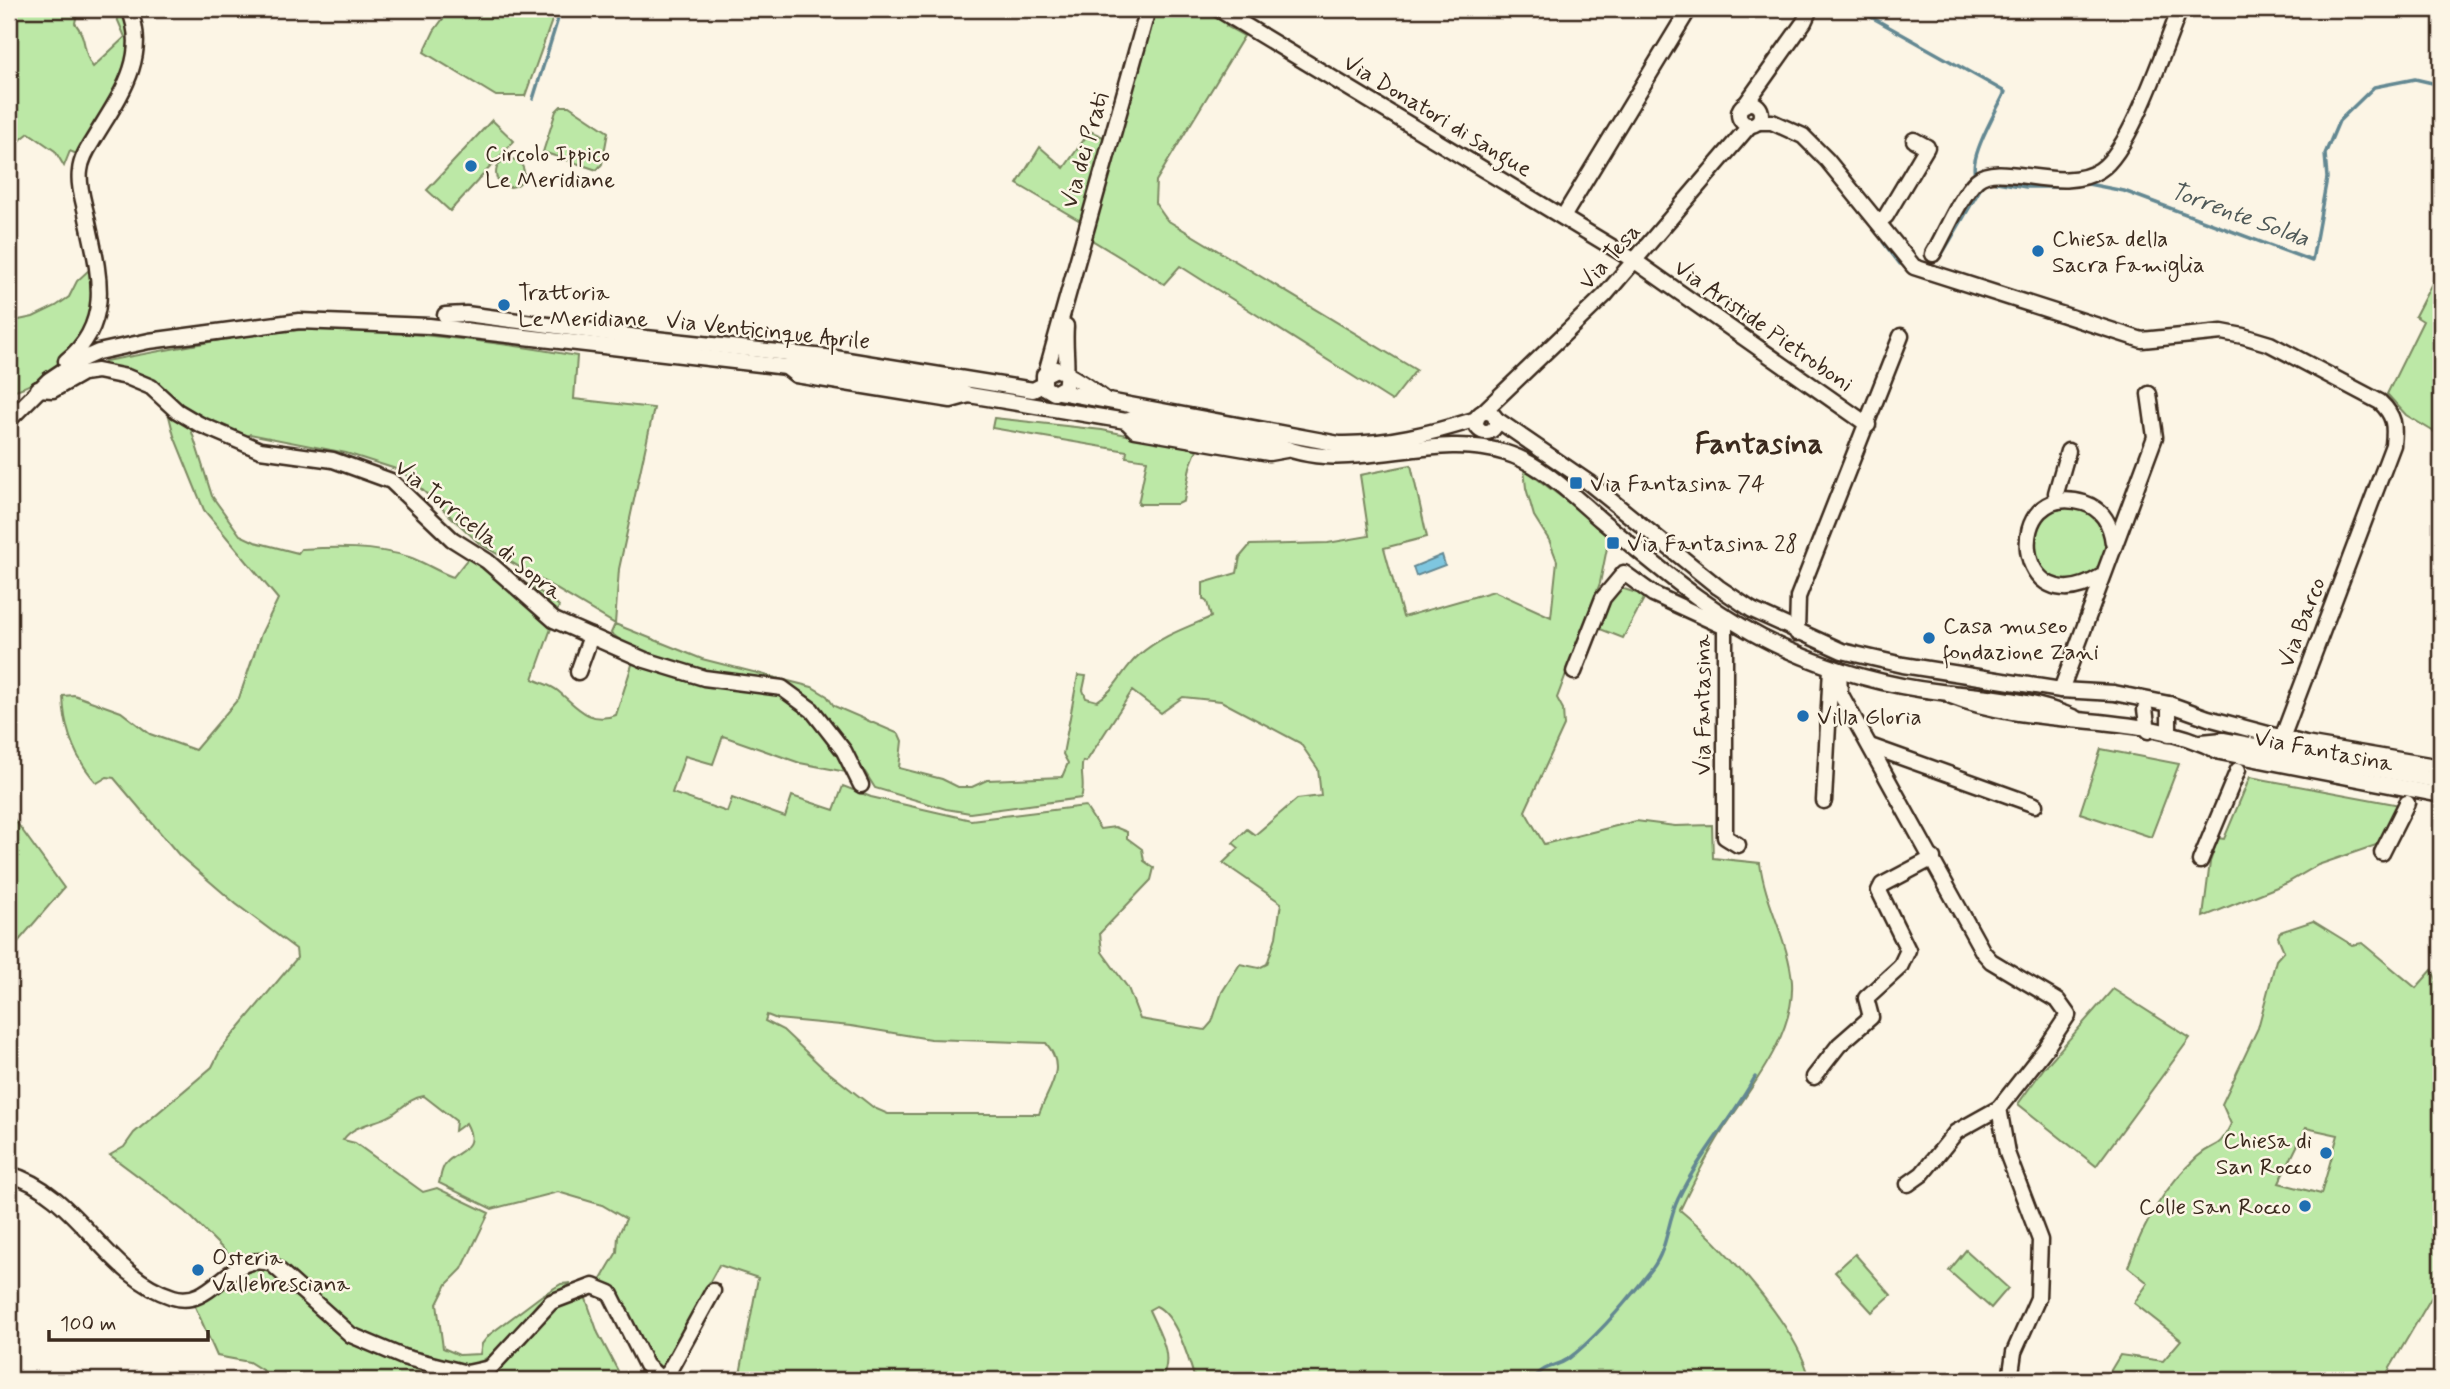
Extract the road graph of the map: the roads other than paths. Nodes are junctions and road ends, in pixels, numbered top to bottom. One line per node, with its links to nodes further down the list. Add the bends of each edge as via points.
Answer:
1 (129, 9): 17 (street, via 135,64 85,154 79,175 97,267 96,323 90,337)
2 (1148, 9): 13 (street, Via dei Prati)
3 (1217, 9): 9 (street, Via Donatori di sangue)
4 (1689, 9): 9 (street)
5 (1810, 9): 7 (street, Via Tesa, via 1757,89)
6 (2180, 9): 11 (street, via 2122,148 2100,171 2065,182 1993,173 1978,178)
7 (1755, 116): 10 (street, via 1803,136); 12 (street, Via Tesa)
8 (1914, 140): 10 (street, via 1927,147)
9 (1563, 217): 12 (street, Via Donatori di sangue)
10 (1878, 222): 46 (street, Via Barco, via 1914,267 2142,340 2222,332 2261,341 2390,411 2395,424 2393,445)
11 (1933, 254)
12 (1635, 261): 26 (street, Via Tesa, via 1508,390); 27 (street, Via Aristide Pietroboni)
13 (1067, 304): 16 (street, Via dei Prati); 18 (street, Via dei Prati)
14 (445, 315): 18 (street, Via Venticinque Aprile, via 835,358 1033,390)
15 (1901, 336): 27 (street, Via Aristide Pietroboni)
16 (1065, 375): 18 (street, via 1056,369); 21 (street, Via Venticinque Aprile)
17 (43, 385): 22 (street, Via Torricella di Sopra); 23 (street, Via Venticinque Aprile, via 87,356 114,348 299,321 442,327 786,368 797,363 953,387); 36 (street, Via Torricella di Sopra, via 53,390 83,373 97,371 127,377 151,387 192,421 260,450 333,460 391,481 452,539 486,561 554,620)
18 (1050, 386): 21 (street, Via Venticinque Aprile); 23 (street, Via dei Prati); 24 (street, Via dei Prati)
19 (2149, 394): 30 (street, via 2155,438)
20 (9, 398): 22 (street)
21 (1106, 400): 26 (street, Via Venticinque Aprile, via 1339,444 1369,445)
22 (25, 401): 25 (street, Via Torricella di Sopra)
23 (1039, 406): 24 (street, Via Venticinque Aprile)
24 (1057, 409): 34 (street, Via Venticinque Aprile, via 1126,421 1137,417 1271,442 1286,450 1352,457 1462,446 1508,453 1553,480)
25 (9, 420)
26 (1487, 421): 33 (street, via 1526,439 1588,482 1718,587)
27 (1868, 425): 32 (street, Via Aristide Pietroboni)
28 (2068, 451): 29 (street, via 2056,493)
29 (2058, 501): 30 (street, via 2075,500 2103,515); 31 (street, via 2044,508 2029,528 2026,551 2031,567 2056,587 2072,589)
30 (2114, 545): 31 (street)
31 (2102, 576): 40 (street)
32 (1798, 597): 33 (street, Via Aristide Pietroboni); 35 (street, Via Aristide Pietroboni)
33 (1774, 622): 35 (street)
34 (1725, 623): 37 (street, Via Fantasina); 39 (street, via 1653,594 1623,573 1603,598); 57 (street, Via Fantasina, via 1725,837)
35 (1797, 633): 40 (street, via 1842,651 1903,665)
36 (590, 636): 38 (street); 52 (street, Via Torricella di Sopra, via 645,660 704,678 782,688 812,710 844,751)
37 (1835, 669): 44 (street, Via Fantasina, via 1940,691 1971,704); 48 (street, via 1840,693); 54 (street)
38 (578, 672)
39 (1574, 672)
40 (2061, 690): 41 (street)
41 (2114, 693): 42 (street); 43 (street)
42 (2169, 704): 43 (street, via 2160,711); 45 (street); 46 (street)
43 (2145, 709): 44 (street)
44 (2148, 731): 45 (street, Via Fantasina)
45 (2169, 734): 47 (street, Via Fantasina)
46 (2282, 738): 49 (street)
47 (2200, 742): 51 (street, Via Fantasina, via 2223,740); 53 (street, Via Fantasina, via 2220,752)
48 (1870, 746): 56 (street); 59 (street)
49 (2441, 767)
50 (2238, 770): 60 (street)
51 (2441, 782)
52 (861, 785)
53 (2441, 795)
54 (1824, 801)
55 (2407, 803): 58 (street)
56 (2035, 805)
57 (1738, 845)
58 (2382, 853)
59 (1933, 858): 61 (street, via 1882,885 1879,891 1908,950 1906,959 1866,998 1871,1017 1839,1045); 62 (street, via 1983,952 2058,1001 2068,1015)
60 (2200, 861)
61 (1814, 1077)
62 (1999, 1108): 64 (street, via 1956,1132 1922,1174); 66 (street, via 2007,1153 2040,1240 2038,1298 2014,1352)
63 (9, 1174): 65 (street, via 45,1189 131,1273 173,1297 189,1300 240,1265 262,1260 351,1335 445,1370 467,1373 490,1368 551,1302 593,1286 610,1293 646,1365 661,1379)
64 (1908, 1184)
65 (713, 1291)
66 (2010, 1380)

